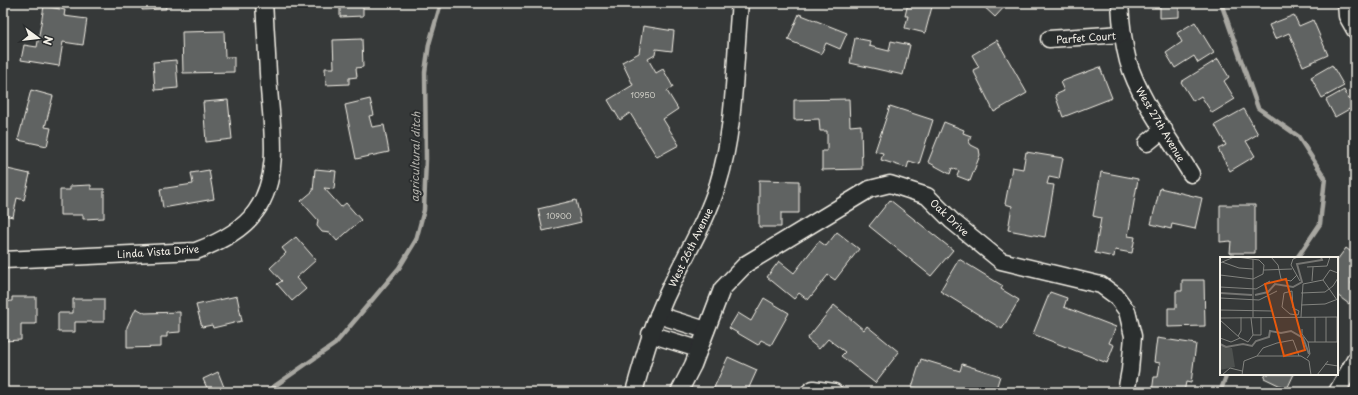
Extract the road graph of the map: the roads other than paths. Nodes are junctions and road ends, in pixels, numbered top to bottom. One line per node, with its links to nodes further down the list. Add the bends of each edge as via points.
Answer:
1 (264, 3): 11 (street, Linda Vista Drive, via 273,150 268,188 257,210 247,221 217,243 196,251)
2 (740, 3): 12 (street, West 26th Avenue, via 730,124 723,167 705,219)
3 (1120, 3): 6 (street, West 27th Avenue)
4 (1346, 3): 5 (street, via 1347,16)
5 (1355, 30)
6 (1122, 34): 7 (street, Parfet Court); 8 (street, West 27th Avenue, via 1128,61 1138,87)
7 (1049, 40)
8 (1164, 129): 9 (street); 10 (street, West 27th Avenue)
9 (1147, 143)
10 (1191, 174)
11 (3, 260)
12 (658, 315): 13 (street); 14 (street, West 26th Avenue)
13 (706, 330): 15 (street, Oak Drive); 21 (street, Oak Drive, via 722,289 746,264 870,189 890,184 927,196 952,221 1001,261 1101,285 1116,296 1127,311 1133,336)
14 (650, 334): 15 (street); 17 (street, West 26th Avenue)
15 (698, 349): 18 (street, Oak Drive, via 693,366)
16 (1355, 360): 22 (street)
17 (634, 392)
18 (679, 392)
19 (809, 392): 20 (street, via 813,389)
20 (834, 392)
21 (1126, 392)
22 (1337, 392)

